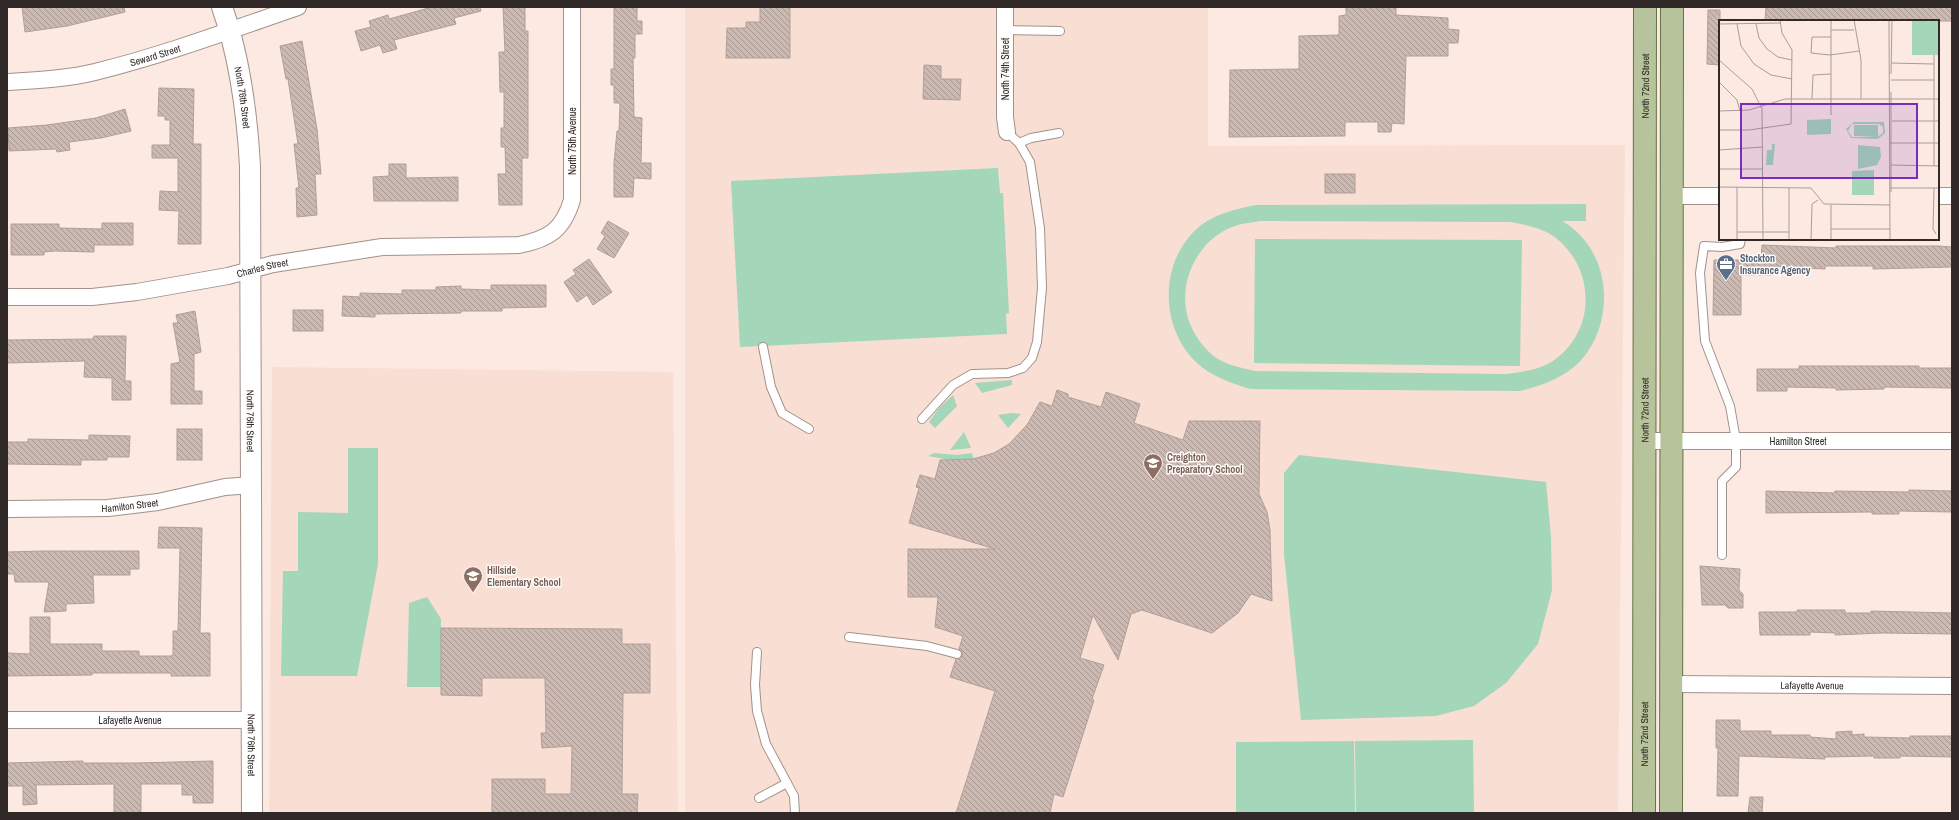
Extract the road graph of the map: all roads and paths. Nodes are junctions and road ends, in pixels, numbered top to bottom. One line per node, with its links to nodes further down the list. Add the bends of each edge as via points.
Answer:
1 (222, 7): 7 (street, North 76th Street)
2 (298, 7): 7 (street, Seward Street)
3 (572, 7): 18 (street, North 75th Avenue, via 572,200 563,221 552,233 539,241)
4 (1005, 7): 8 (street, North 74th Street)
5 (1645, 7): 25 (main road, North 72nd Street)
6 (1672, 7): 13 (main road)
7 (229, 30): 10 (street, Seward Street, via 94,73 48,80); 19 (street, North 76th Street, via 248,134)
8 (1005, 30): 9 (lane); 12 (street, North 74th Street, via 1005,118)
9 (1060, 31)
10 (7, 82)
11 (1059, 133): 12 (lane, via 1030,138)
12 (1013, 137): 22 (lane, via 1030,162 1040,228 1042,288 1037,342 1032,358 1023,368 1008,373 972,374 953,385)
13 (1672, 196): 14 (street); 26 (main road)
14 (1719, 196)
15 (1939, 196): 16 (street)
16 (1952, 196)
17 (1741, 240): 24 (lane, via 1740,244 1722,247 1704,246 1700,273 1705,341 1730,406)
18 (519, 245): 19 (street, Charles Street, via 382,247)
19 (250, 270): 20 (street, Charles Street, via 137,292 92,297); 28 (street, North 76th Street)
20 (7, 297)
21 (763, 347): 23 (lane, via 771,386 782,413)
22 (922, 419)
23 (809, 429)
24 (1736, 440): 26 (street, Hamilton Street); 27 (street, Hamilton Street); 30 (lane, via 1736,467 1722,481)
25 (1644, 441): 26 (street, Hamilton Street); 42 (main road, North 72nd Street)
26 (1672, 441): 34 (main road)
27 (1952, 441)
28 (252, 485): 29 (street, Hamilton Street, via 225,487 158,502 108,508); 37 (street, North 76th Street)
29 (7, 509)
30 (1722, 555)
31 (849, 637): 33 (lane, via 927,646)
32 (757, 652): 38 (lane, via 757,711 766,744)
33 (957, 654)
34 (1672, 684): 35 (street, Lafayette Avenue); 43 (main road)
35 (1952, 686)
36 (7, 720): 37 (street, Lafayette Avenue)
37 (253, 720): 40 (street, North 76th Street)
38 (786, 783): 39 (lane); 41 (lane, via 794,796)
39 (759, 798)
40 (252, 813)
41 (795, 813)
42 (1644, 813)
43 (1671, 813)

